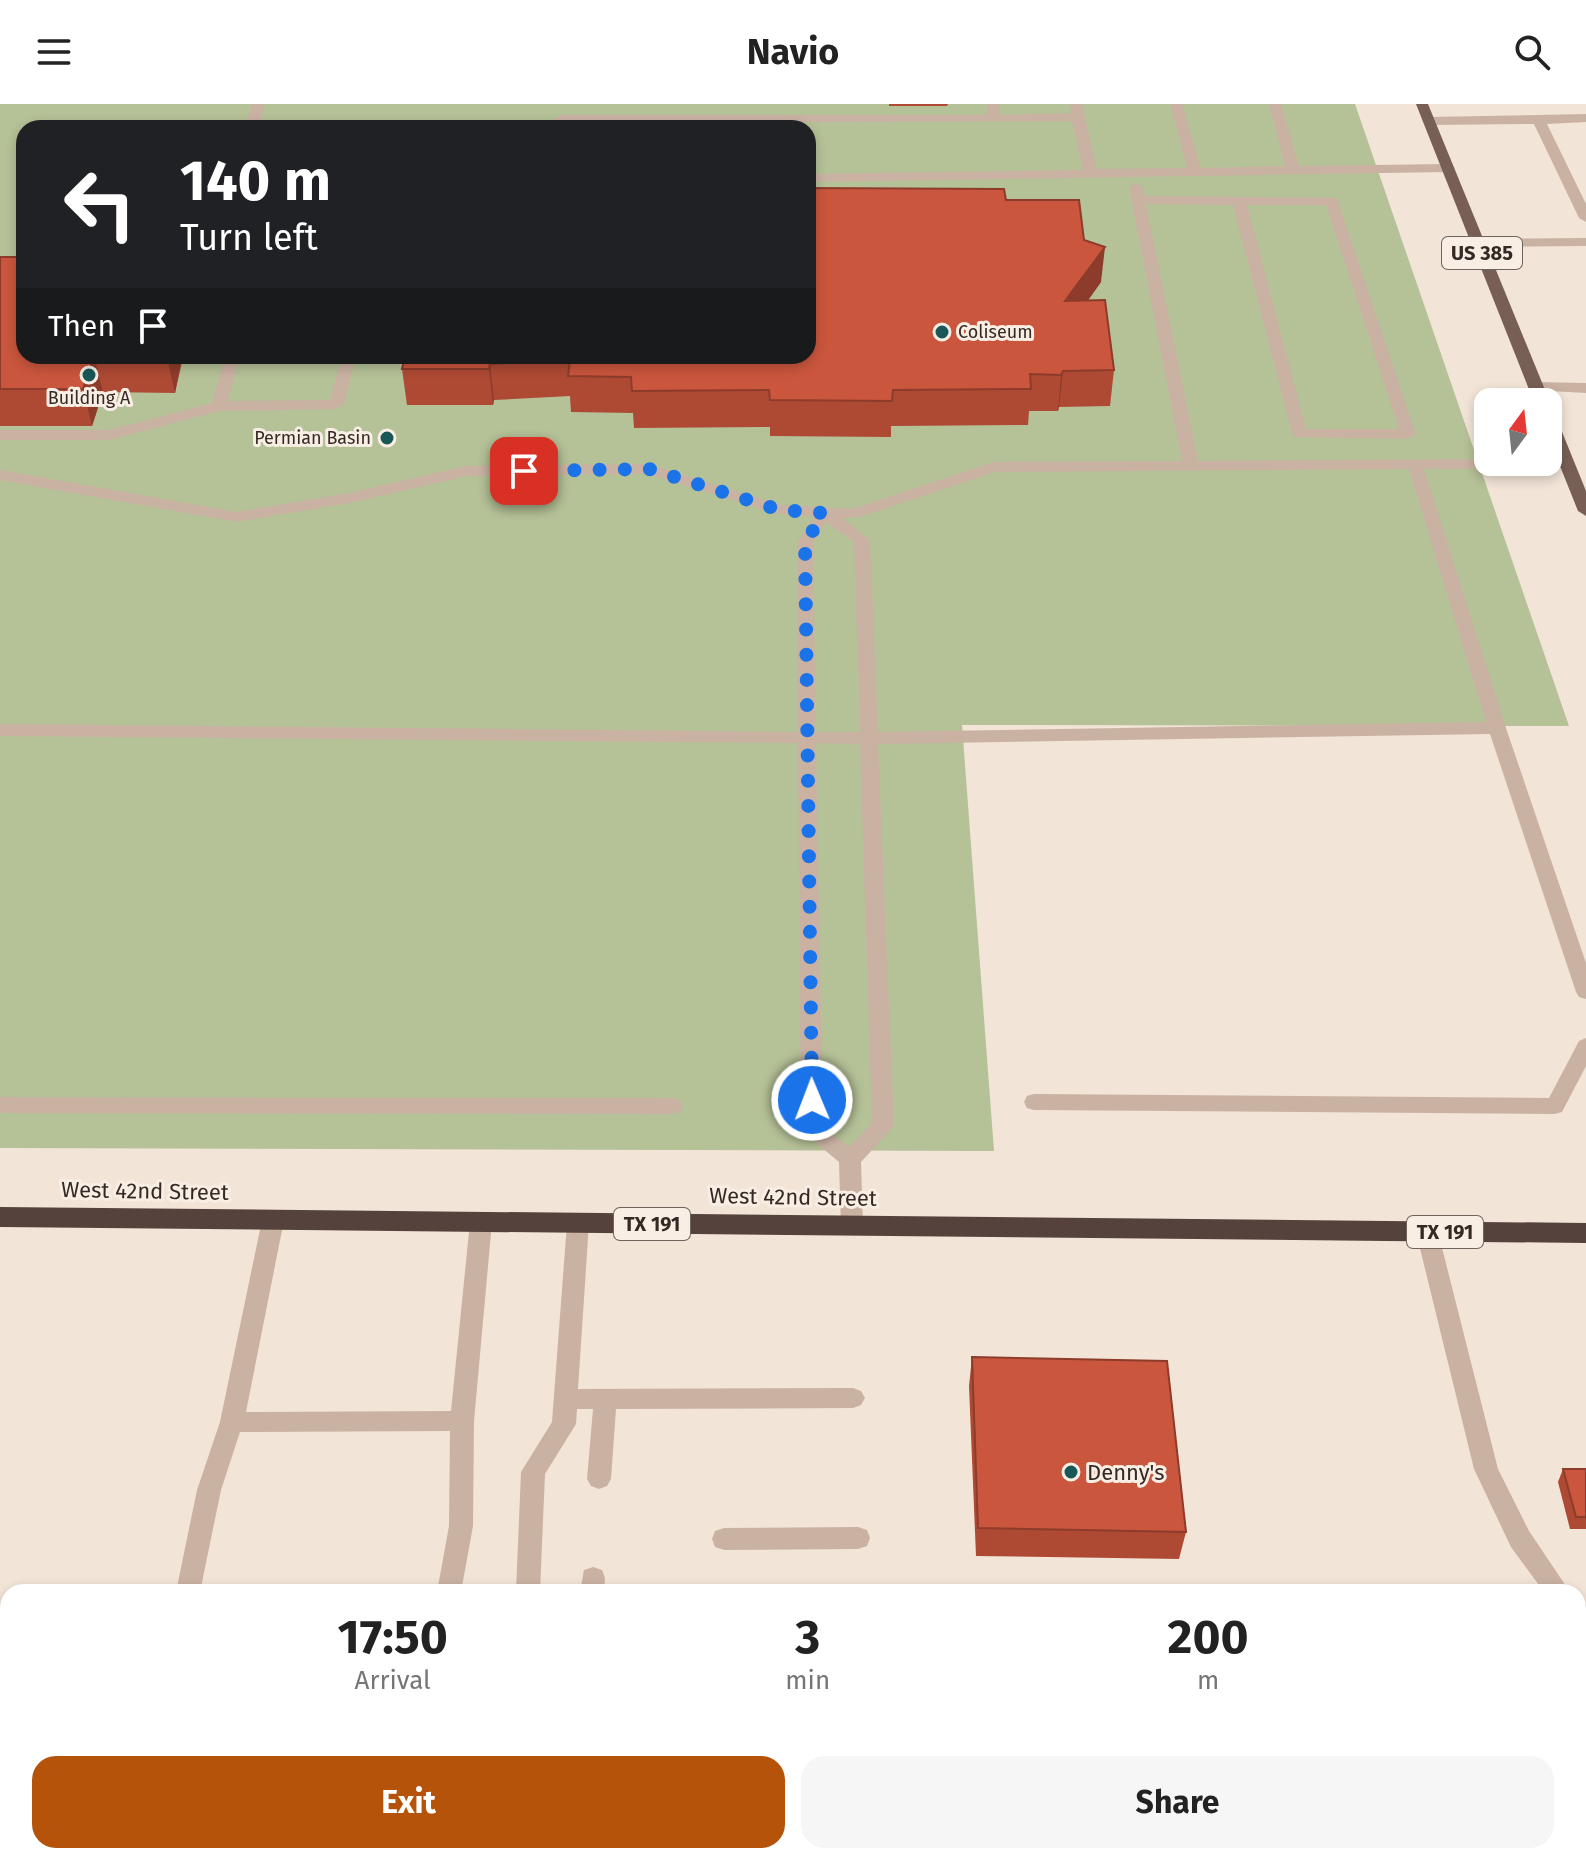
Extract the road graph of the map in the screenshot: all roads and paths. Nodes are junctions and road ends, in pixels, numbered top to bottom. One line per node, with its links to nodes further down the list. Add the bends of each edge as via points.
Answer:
1 (993, 104): 7 (street)
2 (1176, 104): 13 (street)
3 (1275, 104): 12 (street)
4 (1422, 104): 10 (main road, US 385)
5 (1077, 111): 7 (street); 15 (street)
6 (1586, 118): 8 (street)
7 (994, 119): 9 (street)
8 (1539, 120): 10 (street); 19 (street)
9 (816, 121)
10 (1429, 121): 11 (main road, US 385)
11 (1448, 168): 12 (street); 21 (main road, US 385)
12 (1293, 170): 13 (street)
13 (1195, 172): 14 (street)
14 (1133, 173): 15 (street); 17 (street)
15 (1091, 174): 16 (street)
16 (816, 178)
17 (1139, 200): 18 (street); 33 (street)
18 (1239, 200): 28 (street); 28 (street, via 1332,201 1408,434)
19 (1586, 218)
20 (1586, 242): 21 (street)
21 (1478, 243): 24 (main road, US 385)
22 (230, 364): 27 (street)
23 (347, 364): 27 (street, via 336,404)
24 (1536, 388)
25 (1586, 388): 26 (street)
26 (1562, 392)
27 (219, 406): 29 (street, via 109,435)
28 (1299, 434): 34 (street)
29 (0, 435)
30 (1562, 451): 31 (main road)
31 (1567, 463): 32 (street); 36 (main road)
32 (1415, 464): 34 (street); 38 (street)
33 (1191, 465): 34 (street); 37 (street, via 994,467 853,514)
34 (1307, 465)
35 (0, 475): 37 (street, via 237,517 467,471 649,469 780,510)
36 (1585, 507)
37 (824, 513): 40 (street, via 805,543); 41 (street, via 862,540)
38 (1497, 728): 41 (street); 42 (street)
39 (0, 730): 40 (street)
40 (807, 736): 41 (street); 47 (street, via 812,1130)
41 (869, 738): 47 (street, via 883,1126)
42 (1586, 992)
43 (1586, 1046): 44 (street, via 1555,1106)
44 (1034, 1102)
45 (0, 1105): 46 (street)
46 (673, 1106)
47 (850, 1159): 52 (street)
48 (0, 1217): 49 (highway, West 42nd Street / TX 191)
49 (273, 1220): 50 (highway, West 42nd Street / TX 191); 59 (street)
50 (481, 1222): 51 (highway, West 42nd Street / TX 191); 58 (street)
51 (578, 1223): 52 (highway, West 42nd Street / TX 191); 57 (street)
52 (852, 1226): 53 (highway, West 42nd Street / TX 191)
53 (1427, 1232): 54 (highway, West 42nd Street / TX 191); 66 (street, via 1486,1469 1520,1539)
54 (1586, 1233)
55 (605, 1398): 56 (street); 57 (street); 60 (street)
56 (853, 1398)
57 (566, 1399): 65 (street, via 564,1424 533,1472)
58 (462, 1421): 59 (street); 64 (street, via 461,1526)
59 (232, 1422): 63 (street, via 209,1490)
60 (599, 1479)
61 (858, 1538): 62 (street)
62 (724, 1539)
63 (190, 1584)
64 (450, 1584)
65 (528, 1584)
66 (1552, 1584)

